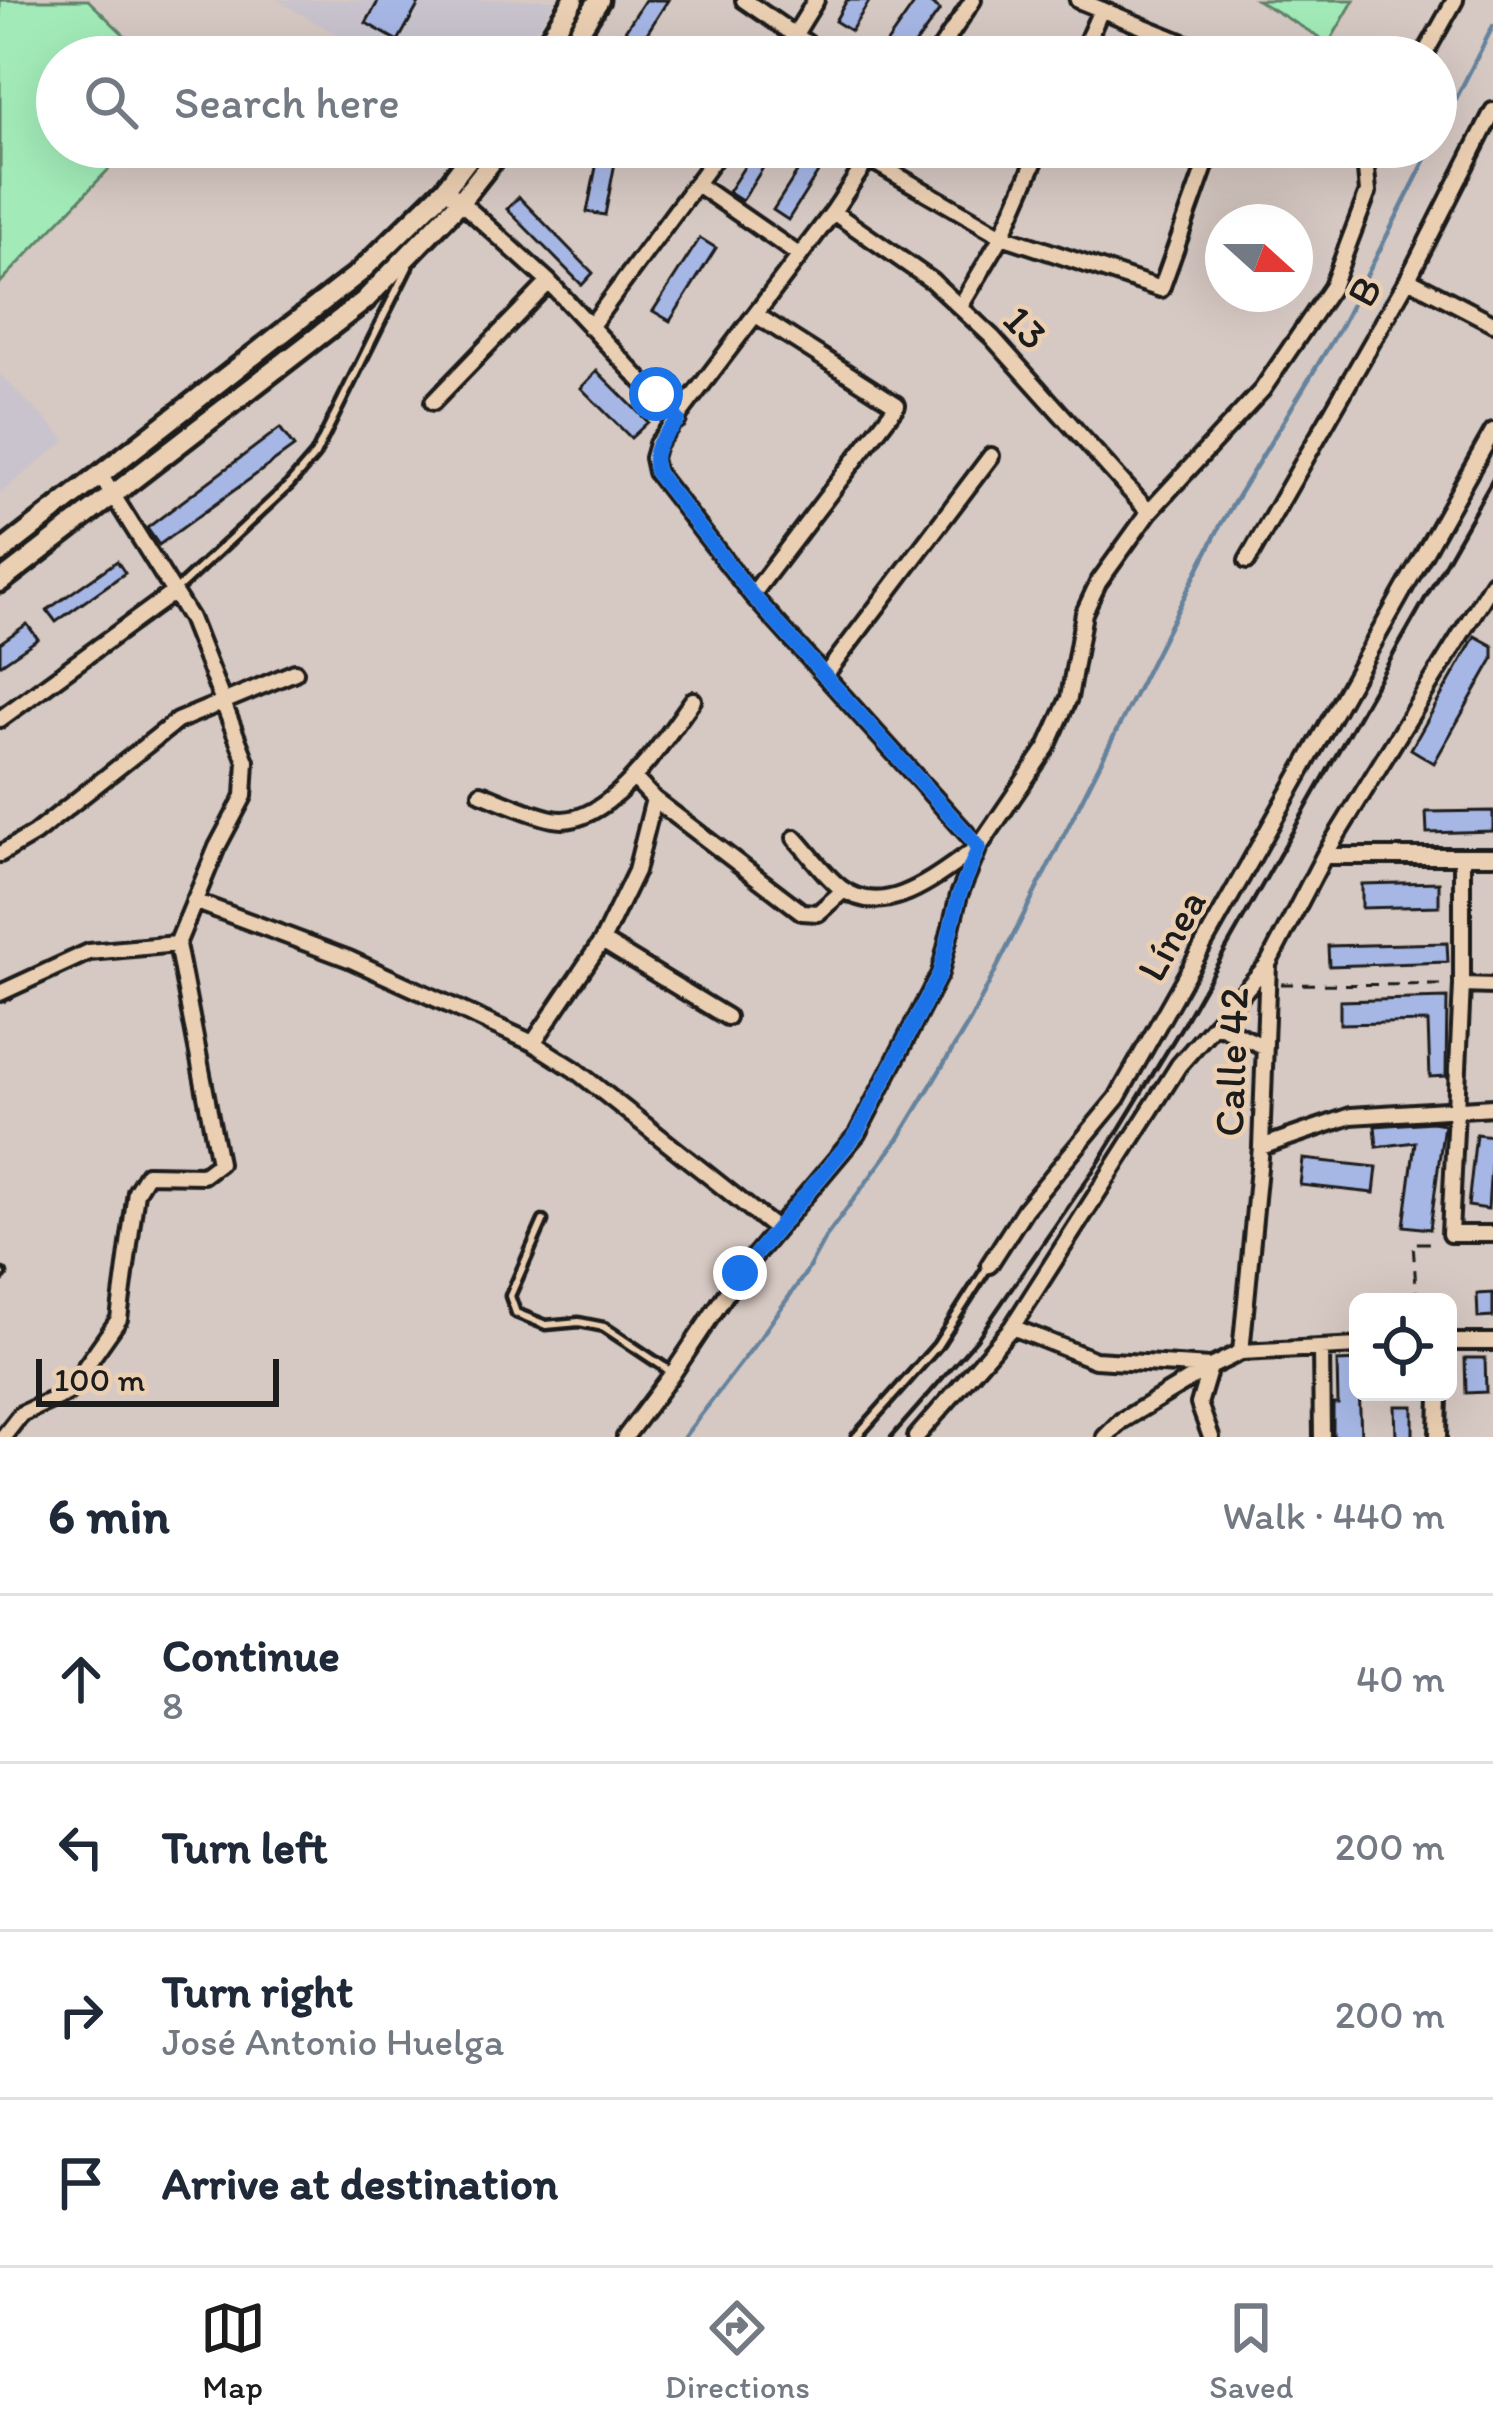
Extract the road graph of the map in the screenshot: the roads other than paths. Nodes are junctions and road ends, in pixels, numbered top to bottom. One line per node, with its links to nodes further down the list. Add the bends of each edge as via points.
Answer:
1 (574, 0): 10 (main road)
2 (599, 0): 11 (main road)
3 (744, 0): 9 (street)
4 (816, 0): 9 (street)
5 (973, 0): 13 (street)
6 (1078, 0): 8 (street)
7 (1455, 0): 16 (street)
8 (1101, 10): 14 (street); 15 (street)
9 (796, 34): 12 (street)
10 (551, 36)
11 (576, 36)
12 (799, 36)
13 (949, 36)
14 (1089, 36)
15 (1166, 36)
16 (1435, 36)
17 (1493, 111): 32 (street, B)
18 (466, 168): 27 (main road)
19 (481, 168): 27 (main road)
20 (709, 168): 26 (street)
21 (863, 168): 28 (street)
22 (896, 168): 29 (street)
23 (1032, 168): 29 (street)
24 (1204, 168): 29 (street, via 1160,289)
25 (1366, 168): 44 (street, via 1368,192 1332,287 1262,390)
26 (698, 185): 31 (street); 37 (street)
27 (453, 195): 30 (main road); 33 (street); 42 (main road)
28 (833, 212): 31 (street); 34 (street, 13)
29 (1002, 236): 34 (street)
30 (418, 248): 43 (main road, via 364,302); 49 (lane, via 315,455)
31 (800, 256): 35 (street)
32 (1408, 279): 36 (street); 46 (street, B)
33 (549, 282): 37 (street); 38 (street)
34 (960, 307): 44 (street, 13)
35 (757, 316): 39 (street); 50 (street, via 897,405)
36 (1493, 323)
37 (590, 327): 39 (street)
38 (433, 402)
39 (678, 420): 50 (street, via 657,444 656,472)
40 (1493, 431): 83 (street, Línea, via 1117,1098)
41 (991, 456): 52 (street)
42 (101, 476): 43 (street); 45 (main road)
43 (114, 497): 47 (main road); 49 (street)
44 (1149, 512): 60 (street, via 1084,613 1069,698 1047,747)
45 (0, 553)
46 (1247, 561)
47 (0, 582)
48 (1493, 582): 62 (street, Calle 42)
49 (174, 592): 53 (street); 55 (street)
50 (752, 595): 52 (street)
51 (295, 672): 53 (street)
52 (826, 674): 60 (street)
53 (222, 699): 61 (street, via 153,736); 66 (street, via 246,760 244,796)
54 (693, 700): 56 (street)
55 (0, 719)
56 (635, 779): 57 (street, via 586,815 557,820); 58 (street)
57 (481, 793)
58 (654, 799): 65 (street, via 802,912 818,913); 67 (street, via 635,871)
59 (795, 838): 65 (street)
60 (979, 847): 65 (street, via 890,899); 81 (street, via 921,1014 857,1133)
61 (0, 854)
62 (1324, 856): 63 (street); 69 (street, Calle 42)
63 (1462, 856): 64 (street); 70 (street)
64 (1493, 856)
65 (844, 890)
66 (194, 901): 68 (street); 75 (street, via 349,959)
67 (602, 941): 73 (street); 75 (street)
68 (177, 944): 72 (street, via 89,952); 93 (street, via 219,1163 203,1175 146,1174 136,1192 119,1318 67,1393 22,1414)
69 (1268, 964): 74 (street, Línea); 76 (street, Calle 42)
70 (1462, 986): 71 (street); 78 (street)
71 (1493, 986)
72 (0, 993)
73 (727, 1017)
74 (1215, 1024): 76 (street); 84 (street, Línea, via 1179,1064)
75 (533, 1043): 81 (street)
76 (1265, 1047): 79 (street, Calle 42)
77 (1493, 1107): 78 (street)
78 (1457, 1108): 79 (street, via 1351,1116); 82 (street, via 1450,1234)
79 (1261, 1148): 89 (street, Calle 42)
80 (543, 1221): 91 (lane, via 510,1296 516,1312 546,1325 604,1327)
81 (776, 1229): 91 (street)
82 (1493, 1234)
83 (989, 1265): 95 (lane, Línea, via 937,1346)
84 (1012, 1327): 90 (street, via 1095,1360); 96 (street, Línea)
85 (1457, 1342): 86 (street)
86 (1493, 1342)
87 (1349, 1346): 88 (street)
88 (1321, 1348): 89 (street); 99 (street)
89 (1241, 1352): 90 (street)
90 (1210, 1367): 97 (street); 98 (street, via 1199,1404)
91 (674, 1373): 94 (street)
92 (1439, 1401): 100 (street)
93 (3, 1437)
94 (625, 1437)
95 (856, 1437)
96 (916, 1437)
97 (1105, 1437)
98 (1211, 1437)
99 (1322, 1437)
100 (1438, 1437)

